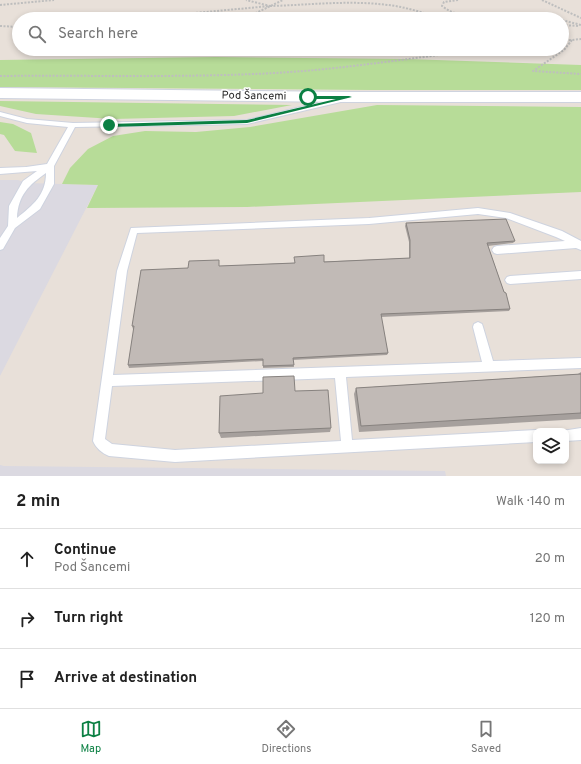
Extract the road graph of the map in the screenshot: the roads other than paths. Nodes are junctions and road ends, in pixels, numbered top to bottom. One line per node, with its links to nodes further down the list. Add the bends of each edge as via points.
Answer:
1 (0, 93): 2 (street, Pod Šancemi)
2 (349, 97): 3 (street, Pod Šancemi); 5 (lane, via 247,122)
3 (581, 97)
4 (0, 114): 5 (lane, via 27,121)
5 (73, 125): 6 (lane)
6 (50, 166): 7 (lane); 8 (lane, via 50,184 37,207); 8 (lane, via 26,183 13,206)
7 (0, 171)
8 (12, 226): 10 (lane)
9 (579, 245): 11 (lane); 18 (lane, via 559,234 507,214 478,211 369,221 134,230 122,271)
10 (0, 246)
11 (497, 250)
12 (581, 275): 13 (lane)
13 (510, 280)
14 (478, 326): 16 (lane)
15 (581, 363): 16 (lane)
16 (489, 367): 17 (lane)
17 (340, 372): 18 (lane); 22 (lane)
18 (107, 381): 22 (lane, via 99,441 110,450 175,456)
19 (581, 434): 20 (lane)
20 (569, 435)
21 (533, 436): 22 (lane)
22 (347, 447)

